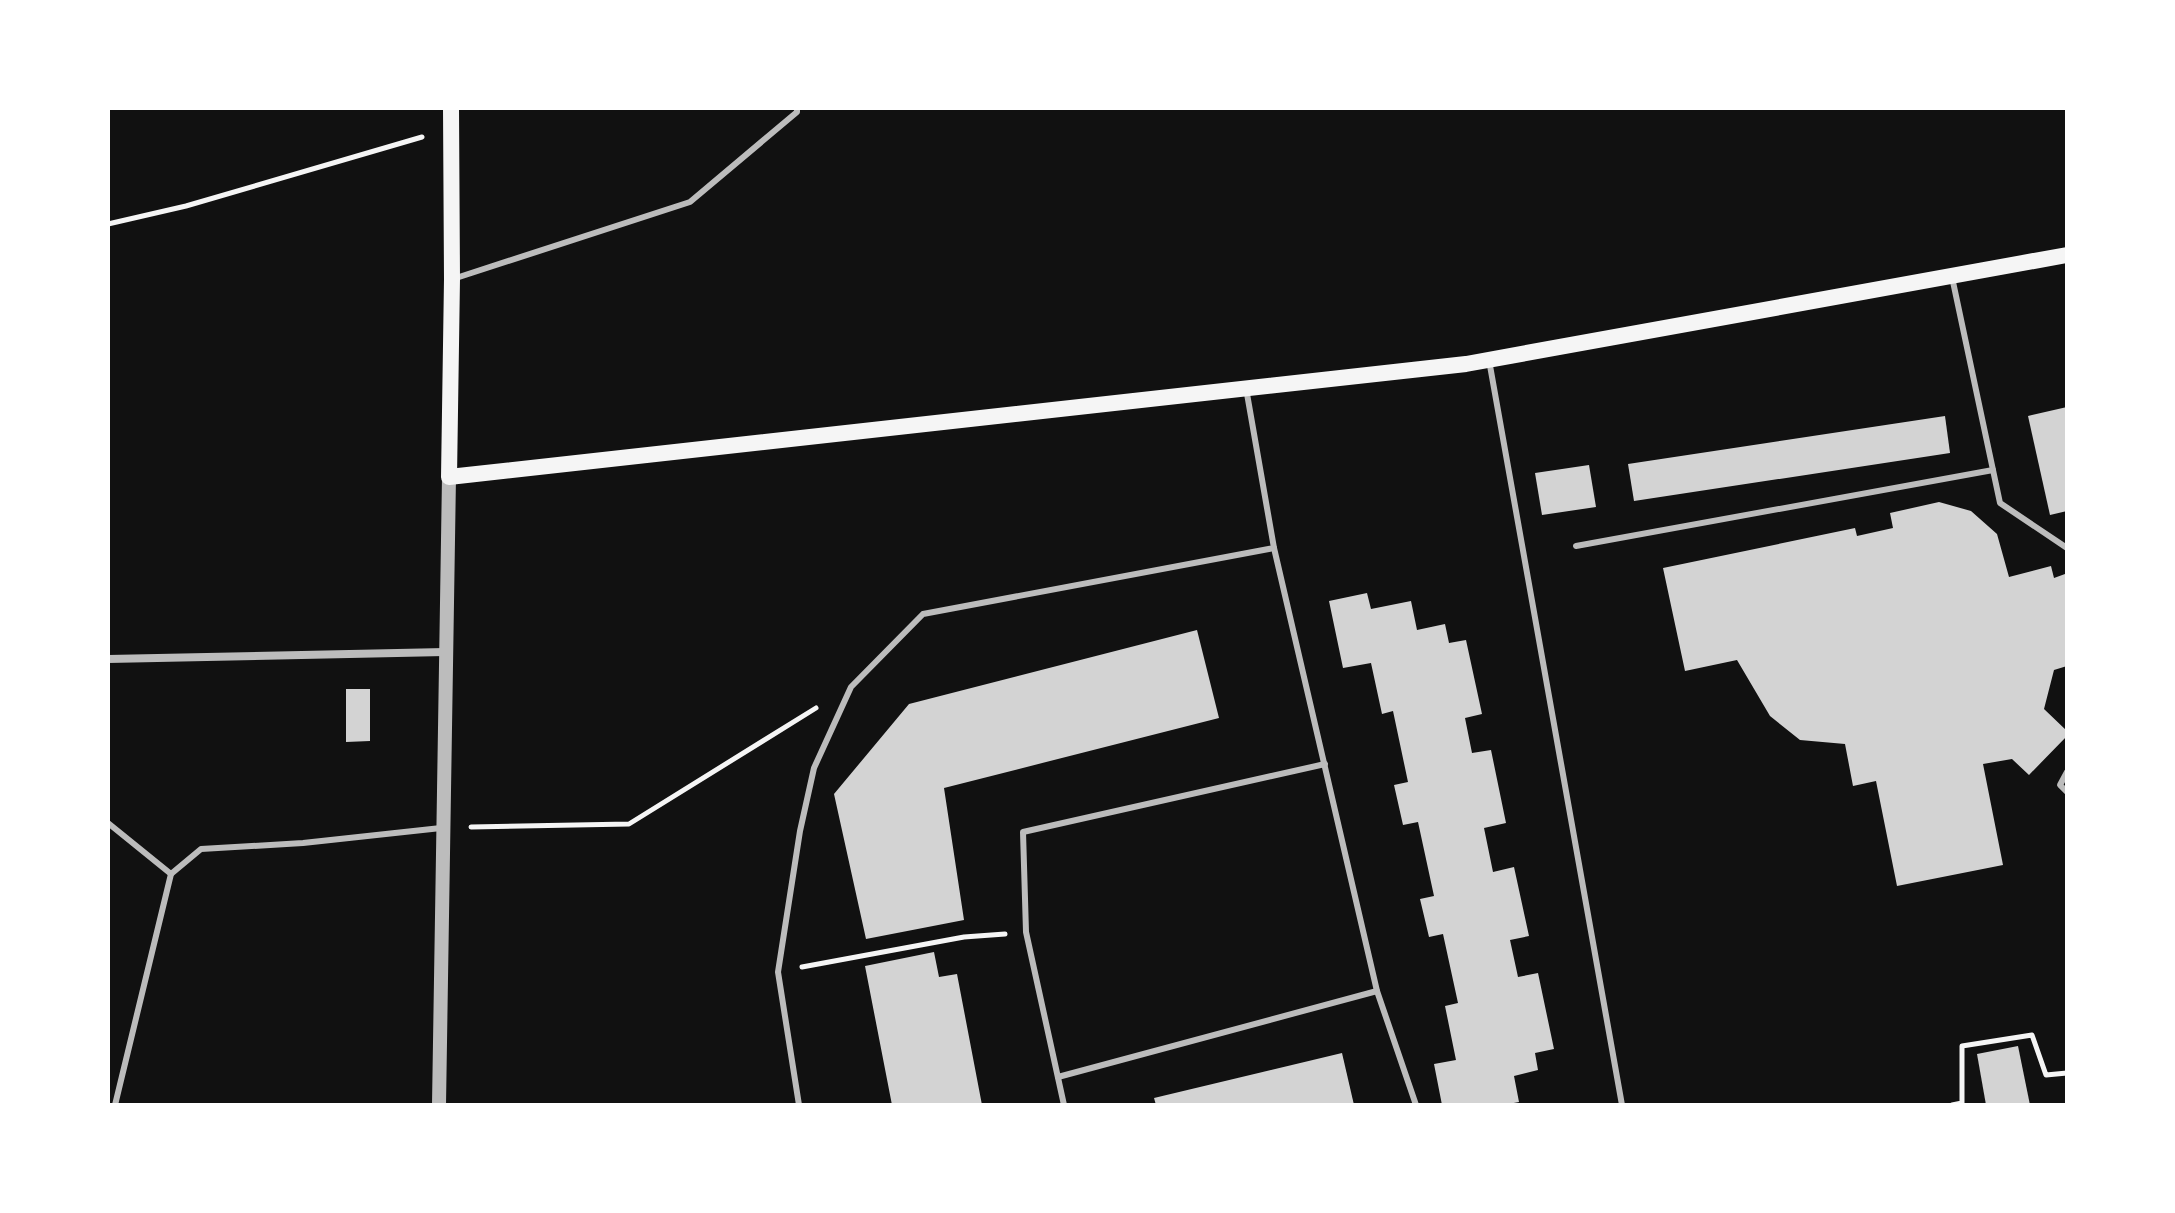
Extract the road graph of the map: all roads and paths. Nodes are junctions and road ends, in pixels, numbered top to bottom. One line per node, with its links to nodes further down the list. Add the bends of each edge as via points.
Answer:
1 (451, 108): 3 (main road)
2 (797, 108): 7 (lane, via 690,202)
3 (450, 129): 4 (path); 7 (main road)
4 (108, 224)
5 (2067, 255): 6 (main road)
6 (1952, 277): 8 (main road); 10 (lane)
7 (452, 279): 11 (main road)
8 (1489, 360): 9 (main road); 34 (lane)
9 (1246, 388): 11 (main road); 13 (lane)
10 (1993, 470): 12 (lane); 14 (lane, via 2000,503)
11 (449, 477): 15 (street)
12 (1576, 546)
13 (1274, 548): 17 (lane, via 923,614); 18 (lane)
14 (2067, 548)
15 (445, 652): 16 (street); 22 (street)
16 (108, 659)
17 (851, 687): 22 (path, via 629,824); 25 (lane, via 814,768)
18 (1325, 764): 24 (lane, via 1023,832); 26 (lane)
19 (2067, 772): 20 (lane, via 2060,785)
20 (2067, 792)
21 (108, 823): 23 (lane)
22 (446, 827): 23 (lane, via 201,849); 30 (street)
23 (171, 874): 29 (lane)
24 (1026, 932): 25 (path, via 964,937); 28 (lane)
25 (778, 972): 31 (lane)
26 (1377, 991): 28 (lane); 33 (lane)
27 (2067, 1073): 35 (path, via 2046,1075 2032,1035 1962,1046 1962,1103)
28 (1058, 1077): 32 (lane)
29 (115, 1105)
30 (439, 1105)
31 (799, 1105)
32 (1064, 1105)
33 (1416, 1105)
34 (1622, 1105)
35 (1952, 1105)

